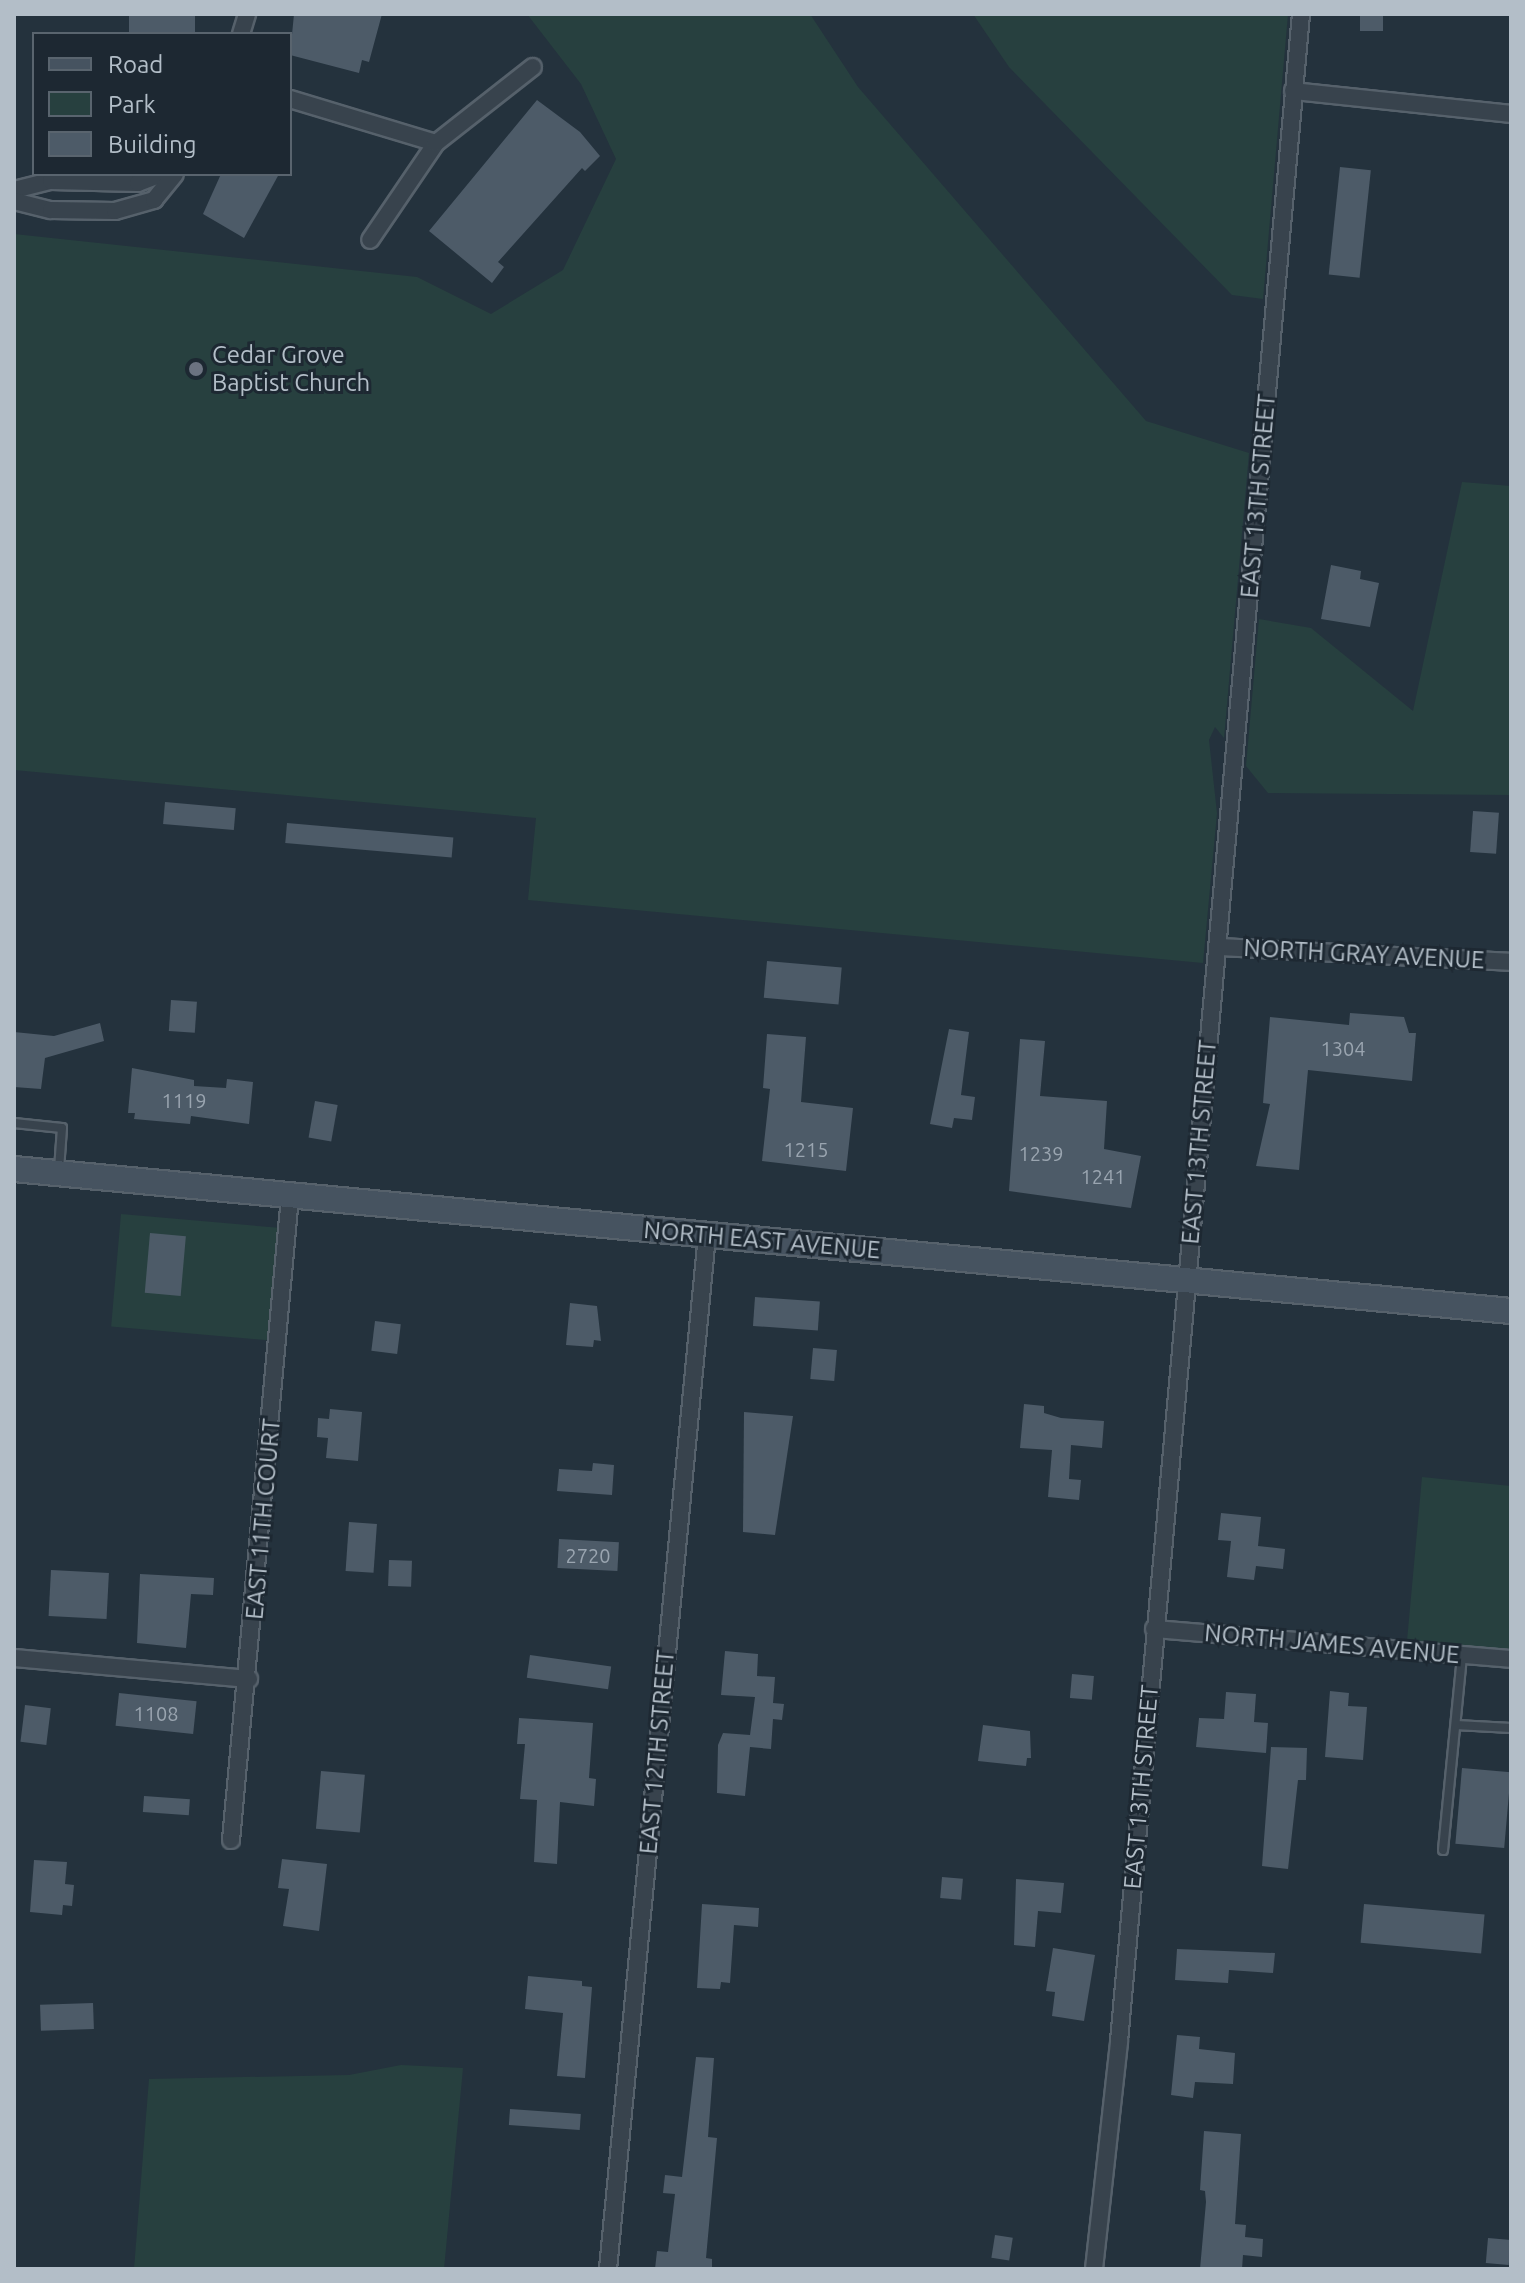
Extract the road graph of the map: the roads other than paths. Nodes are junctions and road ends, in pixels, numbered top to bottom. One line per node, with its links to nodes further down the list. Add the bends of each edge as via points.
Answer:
1 (1301, 14): 3 (street, EAST 13TH STREET)
2 (533, 67): 6 (street)
3 (1293, 91): 5 (street); 12 (street, EAST 13TH STREET)
4 (292, 100): 6 (street)
5 (1511, 114)
6 (436, 143): 11 (street)
7 (156, 176): 9 (street, via 138,183 51,181)
8 (173, 176): 10 (street, via 154,200 115,211 51,210)
9 (14, 190)
10 (14, 201)
11 (370, 240)
12 (1218, 947): 13 (street, NORTH GRAY AVENUE); 19 (street, EAST 13TH STREET)
13 (1511, 962)
14 (14, 1123): 16 (lane, via 62,1128)
15 (14, 1169): 16 (main road, NORTH EAST AVENUE)
16 (59, 1174): 17 (main road, NORTH EAST AVENUE)
17 (290, 1197): 18 (main road, NORTH EAST AVENUE); 25 (street, EAST 11TH COURT)
18 (707, 1235): 19 (main road, NORTH EAST AVENUE); 30 (street, EAST 12TH STREET)
19 (1186, 1279): 20 (main road, NORTH EAST AVENUE); 21 (street, EAST 13TH STREET)
20 (1511, 1311)
21 (1154, 1629): 22 (street, NORTH JAMES AVENUE); 31 (street, EAST 13TH STREET)
22 (1462, 1655): 24 (street, NORTH JAMES AVENUE); 26 (lane)
23 (14, 1658): 25 (street)
24 (1511, 1659)
25 (249, 1679): 28 (street, EAST 11TH COURT)
26 (1456, 1725): 27 (lane); 29 (lane)
27 (1511, 1728)
28 (231, 1840)
29 (1443, 1850)
30 (608, 2269)
31 (1094, 2269)

